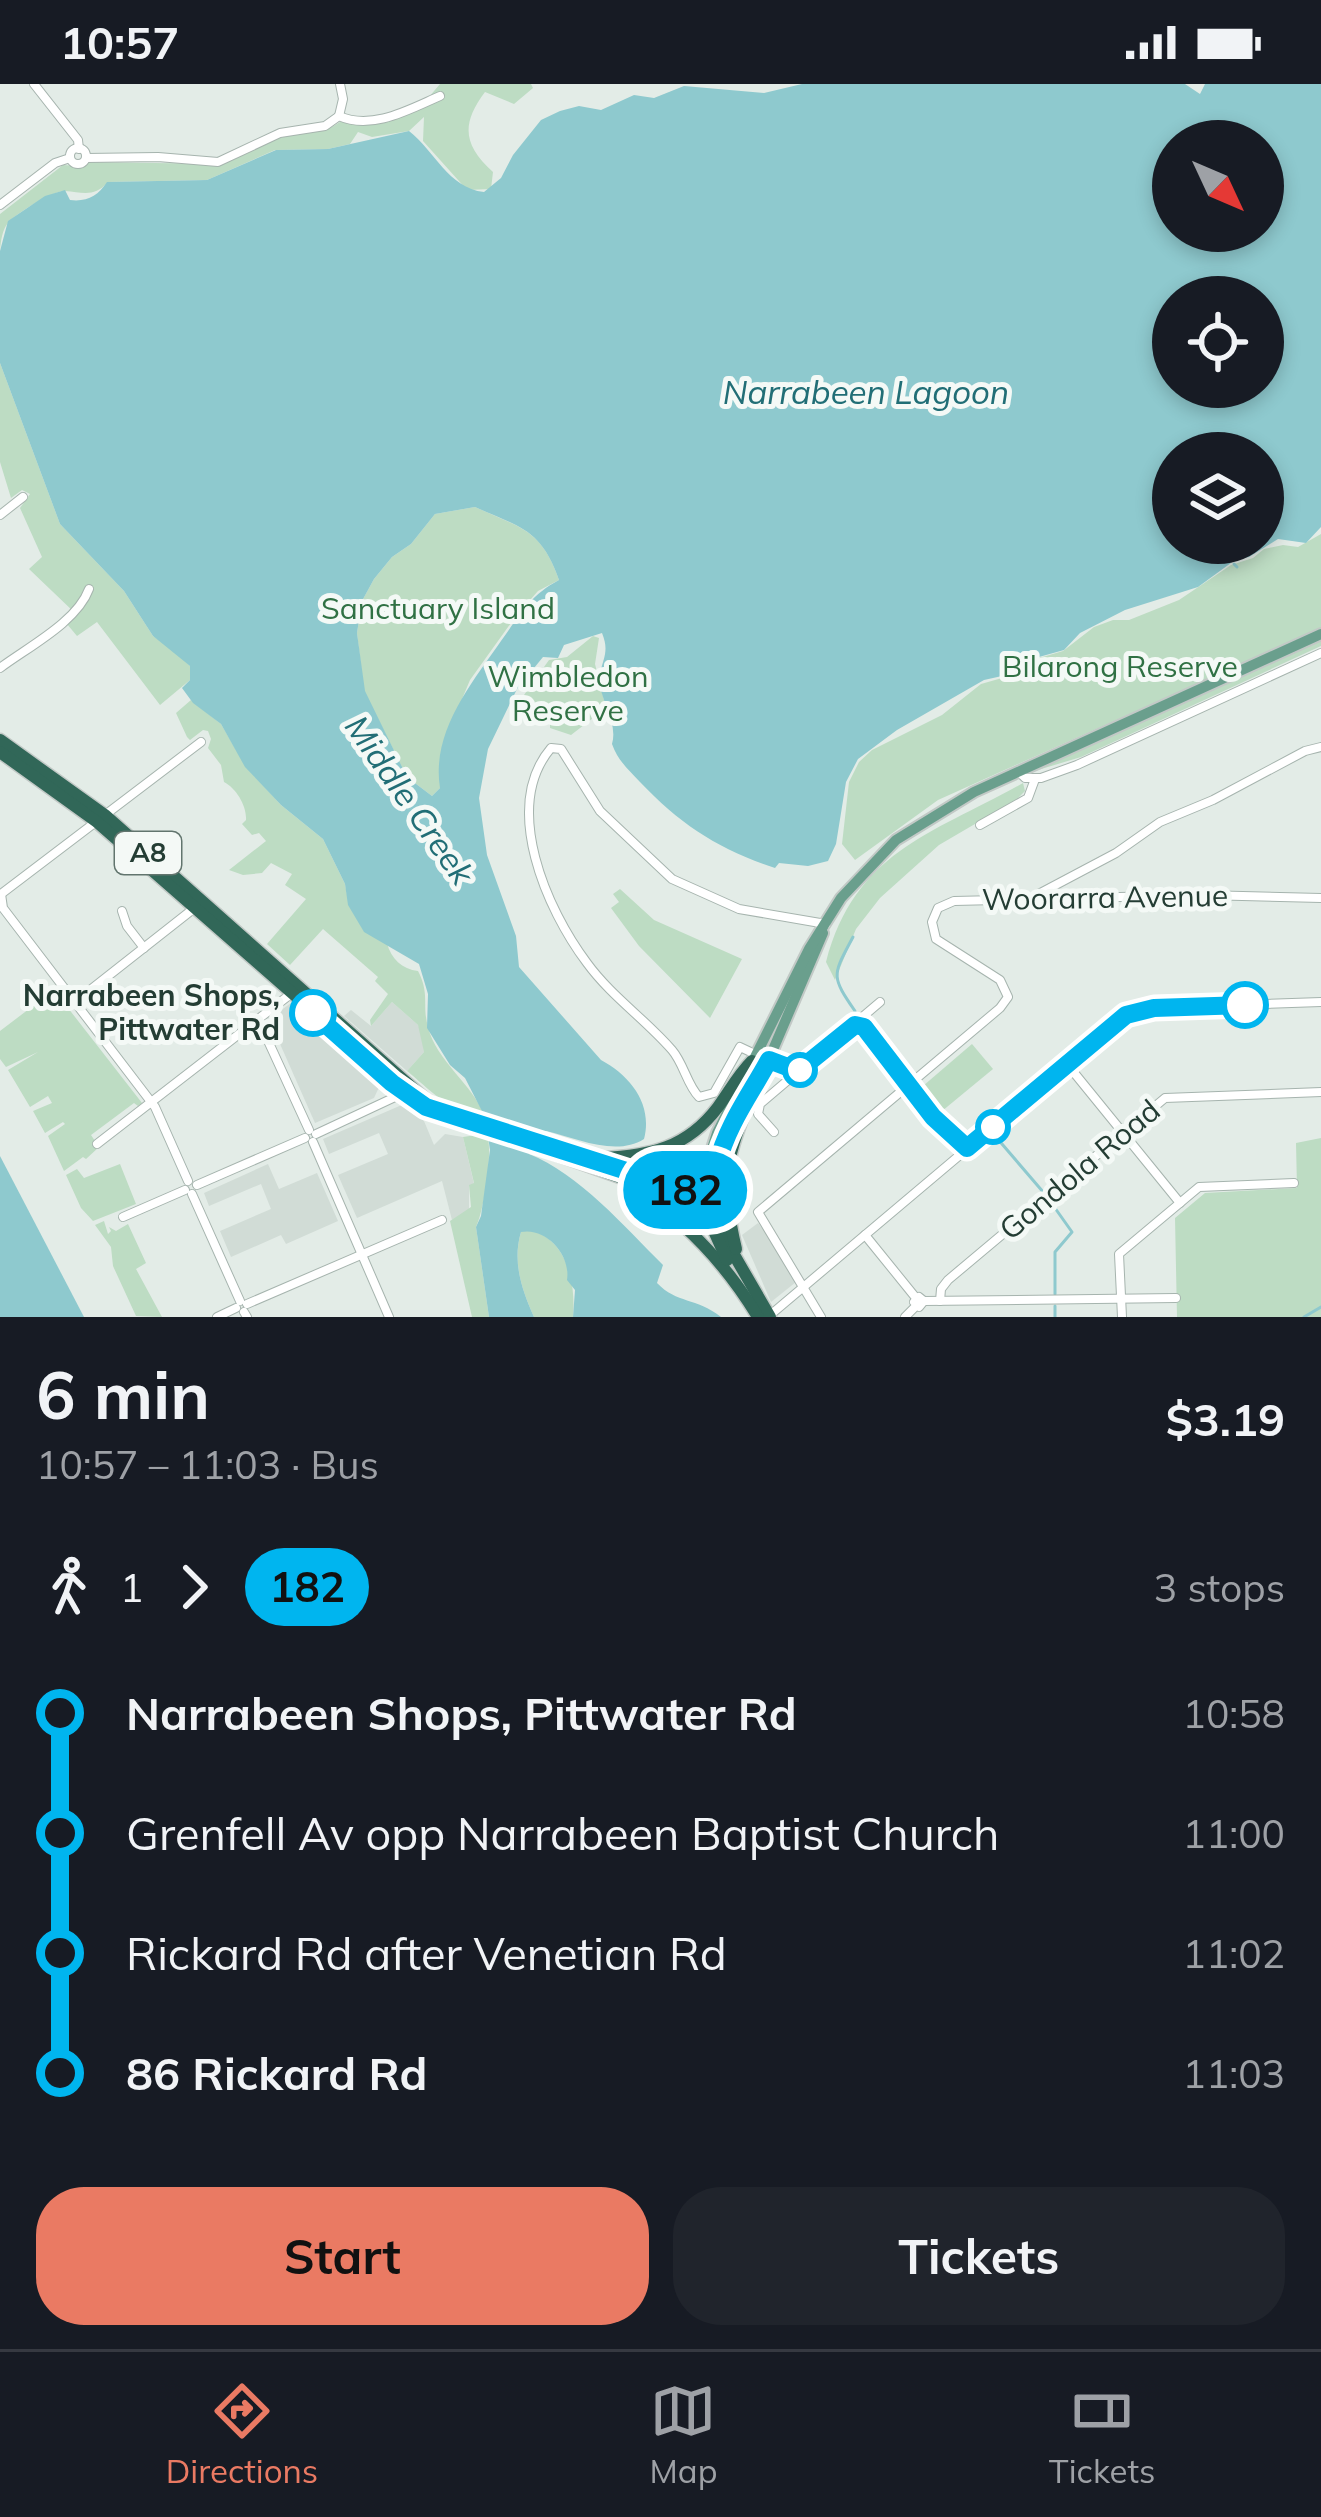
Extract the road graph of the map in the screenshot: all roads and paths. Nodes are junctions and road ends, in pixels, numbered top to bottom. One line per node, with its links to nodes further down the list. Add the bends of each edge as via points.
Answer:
1 (34, 84): 5 (street)
2 (340, 84): 4 (street)
3 (440, 96): 4 (street, via 393,116)
4 (339, 116): 7 (street, via 218,162)
5 (79, 148): 6 (street); 7 (street)
6 (70, 158): 7 (street); 8 (street)
7 (86, 158)
8 (0, 205)
9 (23, 496): 10 (street)
10 (0, 514)
11 (89, 589): 14 (street, via 71,614)
12 (1321, 634): 19 (main road)
13 (1321, 653): 20 (street)
14 (0, 668)
15 (0, 740): 21 (highway, A8)
16 (201, 742): 21 (street)
17 (1321, 748): 25 (street, via 1160,822)
18 (0, 752): 21 (highway, A8)
19 (1019, 772): 20 (street); 29 (main road, via 896,840)
20 (1035, 779): 22 (street, via 1028,798)
21 (102, 819): 23 (street); 27 (highway, A8)
22 (980, 825)
23 (1, 894): 26 (street)
24 (1321, 898): 25 (street, Woorarra Avenue)
25 (1030, 899): 41 (street, Woorarra Avenue, via 954,901 934,915 936,939 1000,980 1008,997)
26 (0, 904): 33 (street)
27 (199, 904): 30 (street); 32 (highway, A8); 43 (highway, A8)
28 (122, 911): 30 (street)
29 (826, 924): 31 (main road); 37 (street, via 739,909 672,879 600,811 561,749 551,748 542,761 529,836 562,925 586,962 672,1050 699,1097 714,1093 737,1049)
30 (144, 949): 33 (street)
31 (809, 960): 37 (main road); 38 (main road)
32 (292, 993): 36 (street); 43 (highway, A8)
33 (75, 1002): 45 (street)
34 (880, 1002): 40 (street)
35 (1321, 1002): 39 (street, via 1138,1010)
36 (258, 1019): 45 (street); 48 (street)
37 (754, 1057): 38 (street); 52 (highway, via 704,1123 675,1145); 56 (main road, via 711,1150)
38 (769, 1060): 40 (street); 42 (main road)
39 (1067, 1064): 47 (street); 50 (street)
40 (795, 1072): 46 (street, via 757,1109)
41 (908, 1086): 50 (street); 63 (street, via 758,1214)
42 (753, 1088): 56 (main road); 62 (highway, via 724,1174)
43 (410, 1090): 48 (street); 51 (highway, A8, via 426,1107)
44 (1321, 1092): 47 (street, Gondola Road, via 1166,1098)
45 (151, 1102): 49 (street); 55 (street)
46 (774, 1132)
47 (1124, 1133): 57 (street); 67 (street, Gondola Road, via 946,1282)
48 (310, 1136): 55 (street); 61 (street)
49 (97, 1144)
50 (967, 1148): 60 (street)
51 (563, 1154): 52 (highway, A8); 53 (highway, A8)
52 (589, 1159): 56 (highway, A8)
53 (618, 1178): 56 (highway, A8); 64 (highway, A8, via 680,1222)
54 (1294, 1183): 57 (street, via 1199,1187)
55 (190, 1188): 58 (street); 69 (street)
56 (703, 1201): 62 (highway); 64 (highway)
57 (1180, 1203): 65 (street, via 1119,1254)
58 (123, 1217)
59 (442, 1220): 61 (street)
60 (865, 1234): 63 (street); 68 (street)
61 (362, 1254): 69 (street); 72 (street)
62 (740, 1263): 70 (highway)
63 (804, 1286): 70 (street); 74 (street)
64 (743, 1293): 73 (highway, A8)
65 (1123, 1298): 66 (street); 67 (street); 76 (street)
66 (1176, 1298)
67 (940, 1301): 68 (street)
68 (919, 1302): 75 (street)
69 (243, 1308): 71 (street)
70 (770, 1316)
71 (217, 1317)
72 (389, 1317)
73 (758, 1317)
74 (821, 1317)
75 (905, 1317)
76 (1122, 1317)

